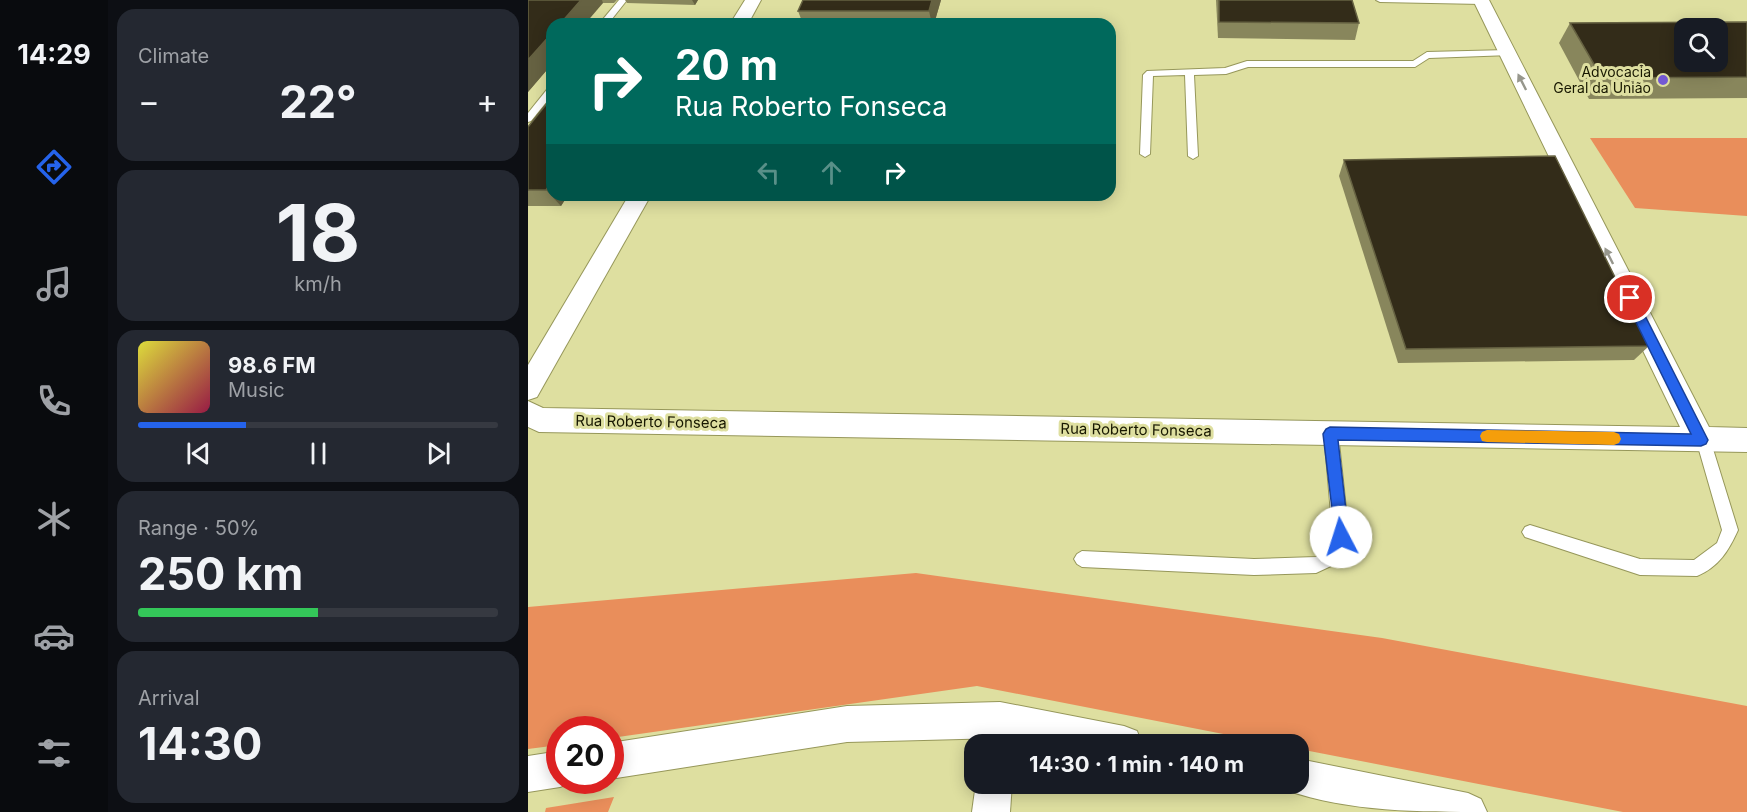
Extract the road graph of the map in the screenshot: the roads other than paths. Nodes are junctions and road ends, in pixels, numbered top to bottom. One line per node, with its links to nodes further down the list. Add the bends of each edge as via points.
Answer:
1 (623, 0): 5 (lane)
2 (753, 0): 6 (street)
3 (1380, 0): 4 (lane)
4 (1482, 1): 7 (street)
5 (608, 18)
6 (742, 18)
7 (1508, 53): 8 (lane, via 1427,55 1415,64 1247,64 1226,70); 17 (street, one-way to 7)
8 (1189, 72): 11 (lane, via 1148,75); 12 (lane)
9 (546, 96): 10 (lane)
10 (528, 119)
11 (1145, 153)
12 (1193, 156)
13 (637, 201): 14 (street)
14 (528, 389)
15 (528, 412): 16 (street, Rua Roberto Fonseca, via 539,420)
16 (1330, 434): 17 (street, Rua Roberto Fonseca); 20 (lane, via 1341,537 1335,553 1326,561 1316,565 1254,567)
17 (1701, 440): 18 (street, Rua Roberto Fonseca); 19 (lane, via 1730,530 1722,548 1697,568 1640,567)
18 (1747, 440)
19 (1530, 532)
20 (1082, 559)
21 (998, 732): 22 (street); 23 (street, via 847,724)
22 (1019, 734)
23 (624, 759)
24 (546, 771): 25 (street)
25 (528, 774)
26 (1309, 780): 28 (street)
27 (992, 794): 29 (street)
28 (1401, 804): 30 (street)
29 (991, 812)
30 (1468, 812)

